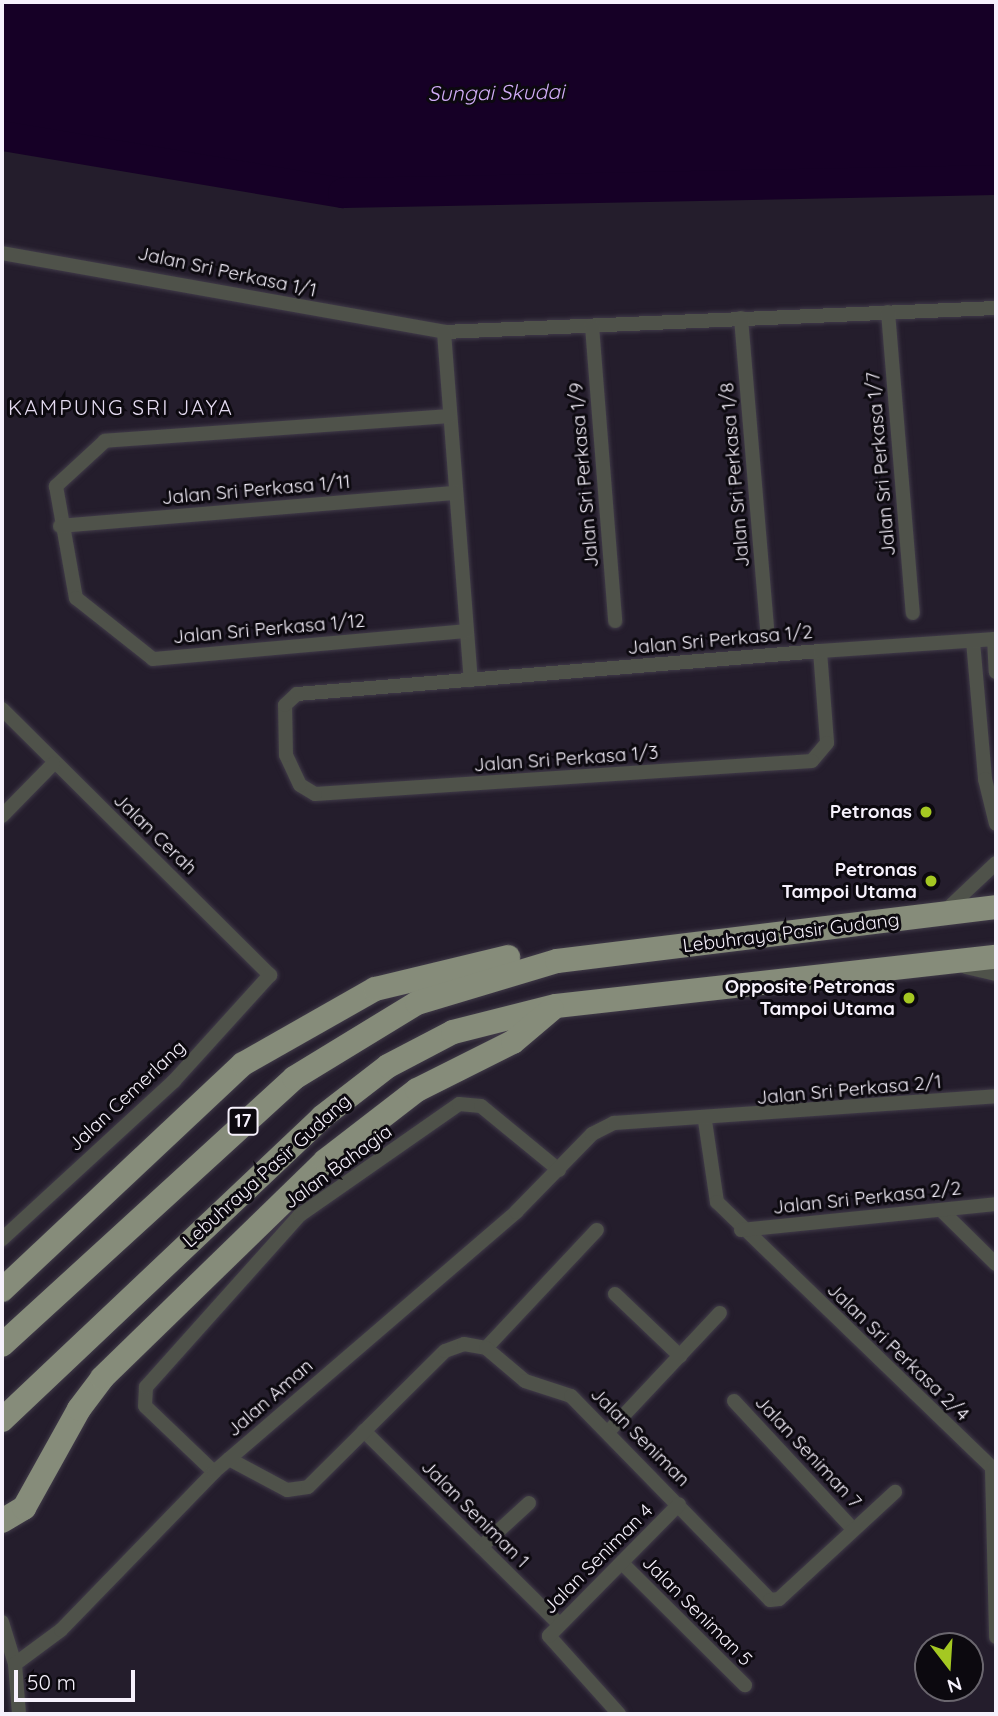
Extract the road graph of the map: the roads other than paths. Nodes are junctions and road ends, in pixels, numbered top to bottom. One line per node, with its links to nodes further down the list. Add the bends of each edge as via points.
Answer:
1 (2, 253): 6 (street, Jalan Sri Perkasa 1/1)
2 (996, 308): 3 (street, Jalan Sri Perkasa 1/1)
3 (888, 312): 4 (street, Jalan Sri Perkasa 1/1); 10 (street, Jalan Sri Perkasa 1/7)
4 (741, 318): 5 (street, Jalan Sri Perkasa 1/1); 12 (street, Jalan Sri Perkasa 1/8)
5 (592, 326): 6 (street, Jalan Sri Perkasa 1/1); 11 (street, Jalan Sri Perkasa 1/9)
6 (443, 332): 7 (street)
7 (450, 416): 8 (street); 9 (street, Jalan Sri Perkasa 1/12, via 105,441 56,486)
8 (456, 493): 9 (street, Jalan Sri Perkasa 1/11); 13 (street)
9 (60, 526): 13 (street, Jalan Sri Perkasa 1/12, via 76,597 153,659)
10 (912, 613)
11 (615, 621)
12 (767, 628)
13 (467, 631): 18 (street)
14 (995, 639): 15 (street, Jalan Sri Perkasa 1/2); 17 (street)
15 (973, 641): 16 (street, Jalan Sri Perkasa 1/2); 23 (street, via 985,779)
16 (820, 651): 18 (street, Jalan Sri Perkasa 1/2); 19 (street, Jalan Sri Perkasa 1/3, via 827,743 812,761 316,794 300,785 286,755)
17 (996, 673)
18 (471, 680): 19 (street, Jalan Sri Perkasa 1/2)
19 (288, 698)
20 (2, 709): 21 (street, Jalan Cerah)
21 (54, 764): 22 (street); 31 (street, Jalan Cerah)
22 (2, 816)
23 (996, 824)
24 (996, 863): 26 (street)
25 (996, 907): 26 (highway, Lebuhraya Pasir Gudang / 17)
26 (942, 914): 28 (highway, Lebuhraya Pasir Gudang / 17)
27 (996, 957): 29 (highway, Lebuhraya Pasir Gudang / 17)
28 (557, 961): 43 (highway, via 512,956 463,965 375,989 325,1013 243,1064); 46 (highway, Lebuhraya Pasir Gudang / 17, via 417,1003 294,1078)
29 (951, 961): 30 (street); 32 (highway, Lebuhraya Pasir Gudang / 17)
30 (996, 972)
31 (271, 975): 41 (street, Jalan Cemerlang, via 174,1081)
32 (556, 1006): 50 (highway, Lebuhraya Pasir Gudang / 17, via 453,1032 388,1066 254,1177); 59 (highway, via 513,1042 417,1090 325,1161 102,1378 24,1508)
33 (996, 1096): 34 (street, Jalan Sri Perkasa 2/1)
34 (705, 1121): 35 (street, Jalan Sri Perkasa 2/1, via 614,1123); 40 (street, Jalan Sri Perkasa 2/4, via 717,1202)
35 (592, 1134): 36 (street, Jalan Aman)
36 (559, 1170): 53 (street, Jalan Aman); 55 (street, Jalan Bahagia, via 481,1106 459,1104 300,1215 142,1397)
37 (996, 1203): 38 (street, Jalan Sri Perkasa 2/2)
38 (941, 1210): 40 (street, Jalan Sri Perkasa 2/2); 42 (street)
39 (597, 1230): 47 (street)
40 (741, 1230): 54 (street, Jalan Sri Perkasa 2/4)
41 (2, 1239)
42 (996, 1264)
43 (2, 1290)
44 (615, 1294): 48 (street)
45 (720, 1313): 48 (street)
46 (2, 1345)
47 (486, 1348): 51 (street, via 464,1344 445,1350); 52 (street, Jalan Seniman, via 525,1381 572,1396)
48 (680, 1356): 52 (street)
49 (734, 1401): 60 (street, Jalan Seniman 7)
50 (2, 1420)
51 (364, 1431): 53 (street, via 298,1491); 61 (street, Jalan Seniman 1)
52 (609, 1431): 58 (street, Jalan Seniman)
53 (229, 1459): 55 (street, Jalan Aman)
54 (994, 1469): 65 (street, Jalan Sri Perkasa 2/4)
55 (214, 1472): 66 (street, Jalan Aman, via 61,1630)
56 (895, 1492): 60 (street, Jalan Seniman)
57 (529, 1503): 61 (street)
58 (679, 1504): 60 (street, Jalan Seniman, via 775,1601); 62 (street, Jalan Seniman 4)
59 (2, 1521)
60 (853, 1529)
61 (481, 1547): 64 (street, Jalan Seniman 1)
62 (622, 1564): 64 (street, Jalan Seniman 4); 67 (street, Jalan Seniman 5)
63 (2, 1622): 66 (street)
64 (559, 1624): 69 (street, Jalan Seniman 4, via 549,1642)
65 (996, 1637)
66 (15, 1664): 68 (street)
67 (745, 1685)
68 (19, 1714)
69 (619, 1714)

